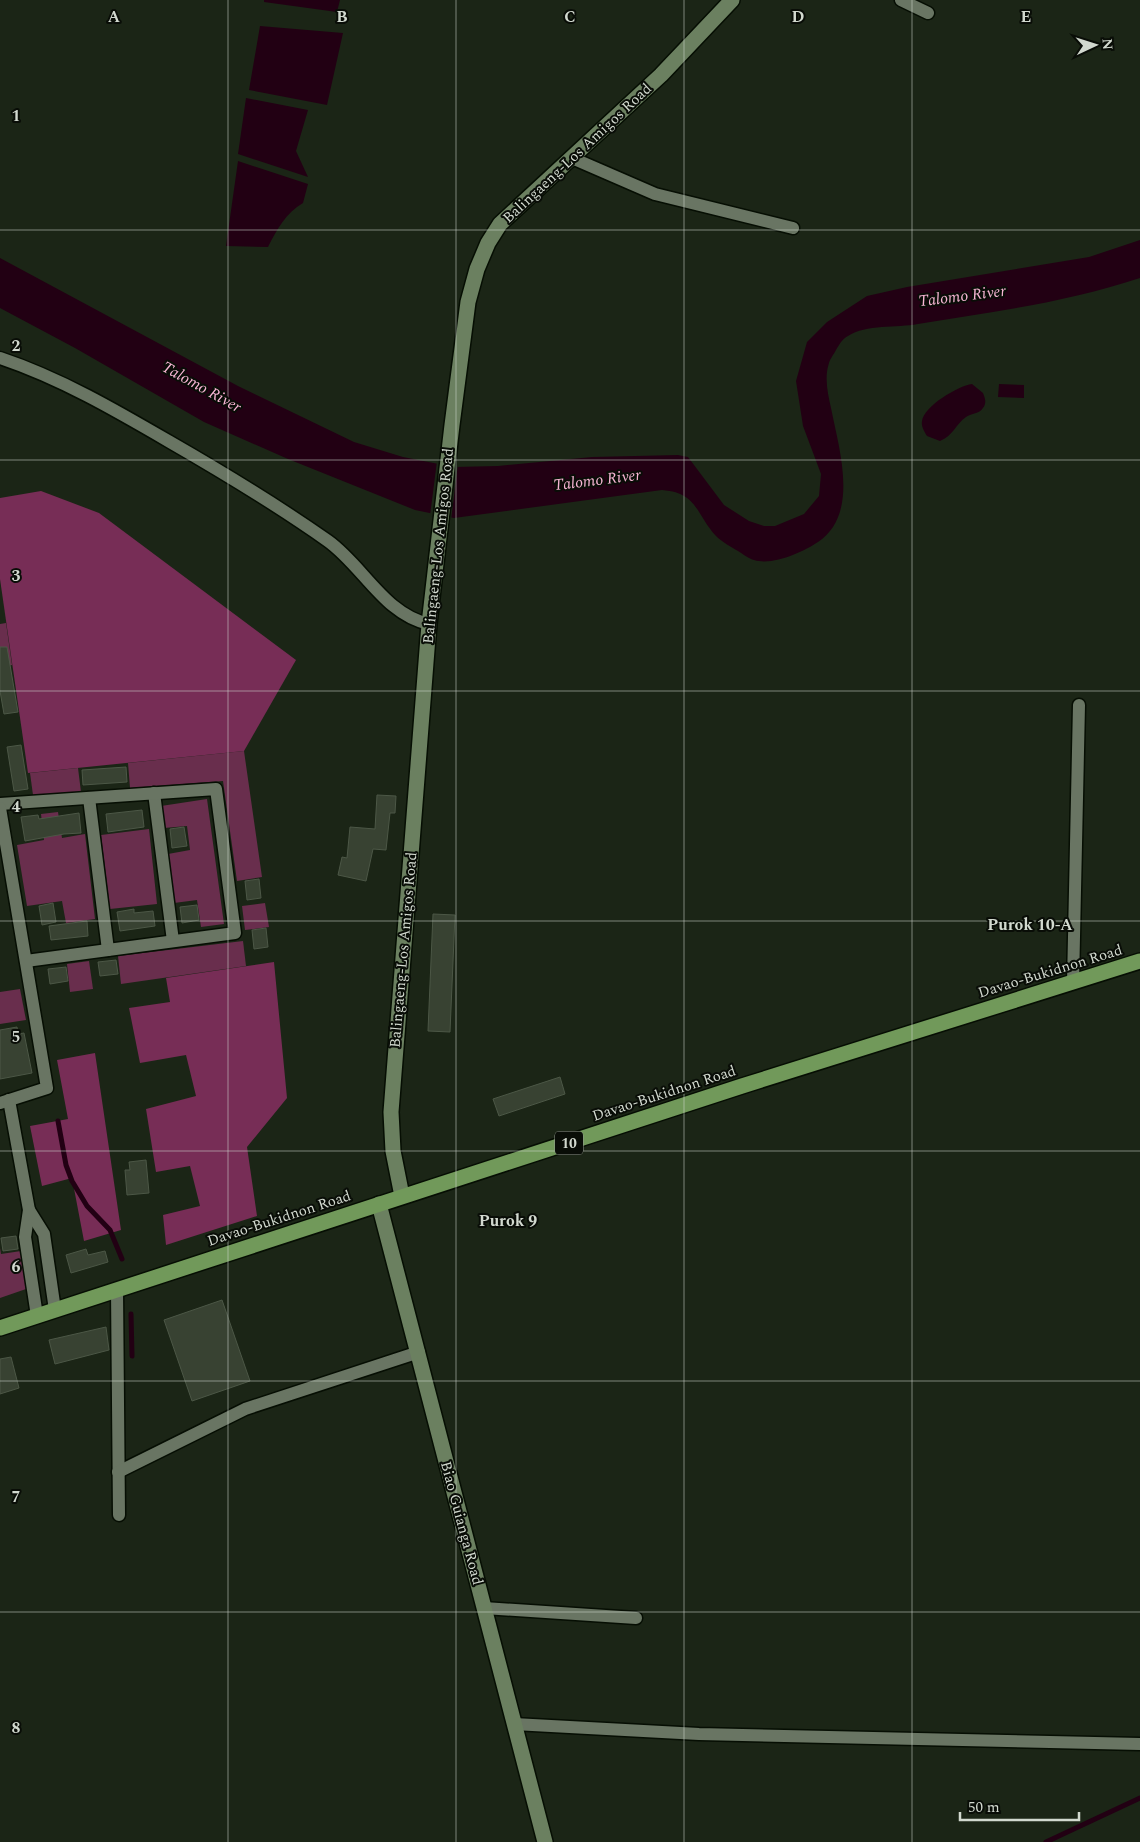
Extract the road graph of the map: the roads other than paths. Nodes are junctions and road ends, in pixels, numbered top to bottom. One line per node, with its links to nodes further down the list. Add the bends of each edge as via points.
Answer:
1 (732, 0): 4 (street, Balingaeng-Los Amigos Road, via 661,75)
2 (901, 0): 3 (street)
3 (928, 13)
4 (572, 158): 5 (street, via 655,194); 7 (street, Balingaeng-Los Amigos Road, via 500,224 477,269 468,302)
5 (793, 228)
6 (0, 358): 7 (street, via 36,370 84,394 238,481 329,542 363,572 400,612)
7 (429, 624): 18 (street, Balingaeng-Los Amigos Road, via 391,1112 393,1151)
8 (1079, 705): 16 (street)
9 (154, 794): 10 (street); 12 (street); 12 (street, via 216,789 220,818 235,933)
10 (89, 798): 11 (street); 13 (street)
11 (0, 806): 14 (street)
12 (174, 941): 13 (street)
13 (108, 950): 14 (street)
14 (26, 961): 17 (street, via 47,1088)
15 (1140, 961): 16 (highway, Davao-Bukidnon Road / 10)
16 (1073, 983): 18 (highway, Davao-Bukidnon Road / 10)
17 (5, 1102): 20 (street)
18 (402, 1196): 19 (highway, Davao-Bukidnon Road / 10)
19 (379, 1204): 21 (highway, Davao-Bukidnon Road / 10); 25 (street, Biao Guianga Road)
20 (29, 1210): 22 (street, via 44,1234); 23 (street, via 25,1237)
21 (117, 1290): 22 (highway, Davao-Bukidnon Road / 10); 26 (street)
22 (55, 1310): 23 (highway, Davao-Bukidnon Road / 10)
23 (36, 1316): 24 (highway, Davao-Bukidnon Road / 10)
24 (0, 1328)
25 (418, 1352): 26 (street, via 245,1409); 28 (street, Biao Guianga Road)
26 (118, 1472): 27 (street)
27 (119, 1515)
28 (484, 1608): 29 (street); 30 (street, Biao Guianga Road)
29 (636, 1618)
30 (514, 1724): 31 (street, via 699,1734); 32 (street, Biao Guianga Road)
31 (1140, 1744)
32 (545, 1842)

